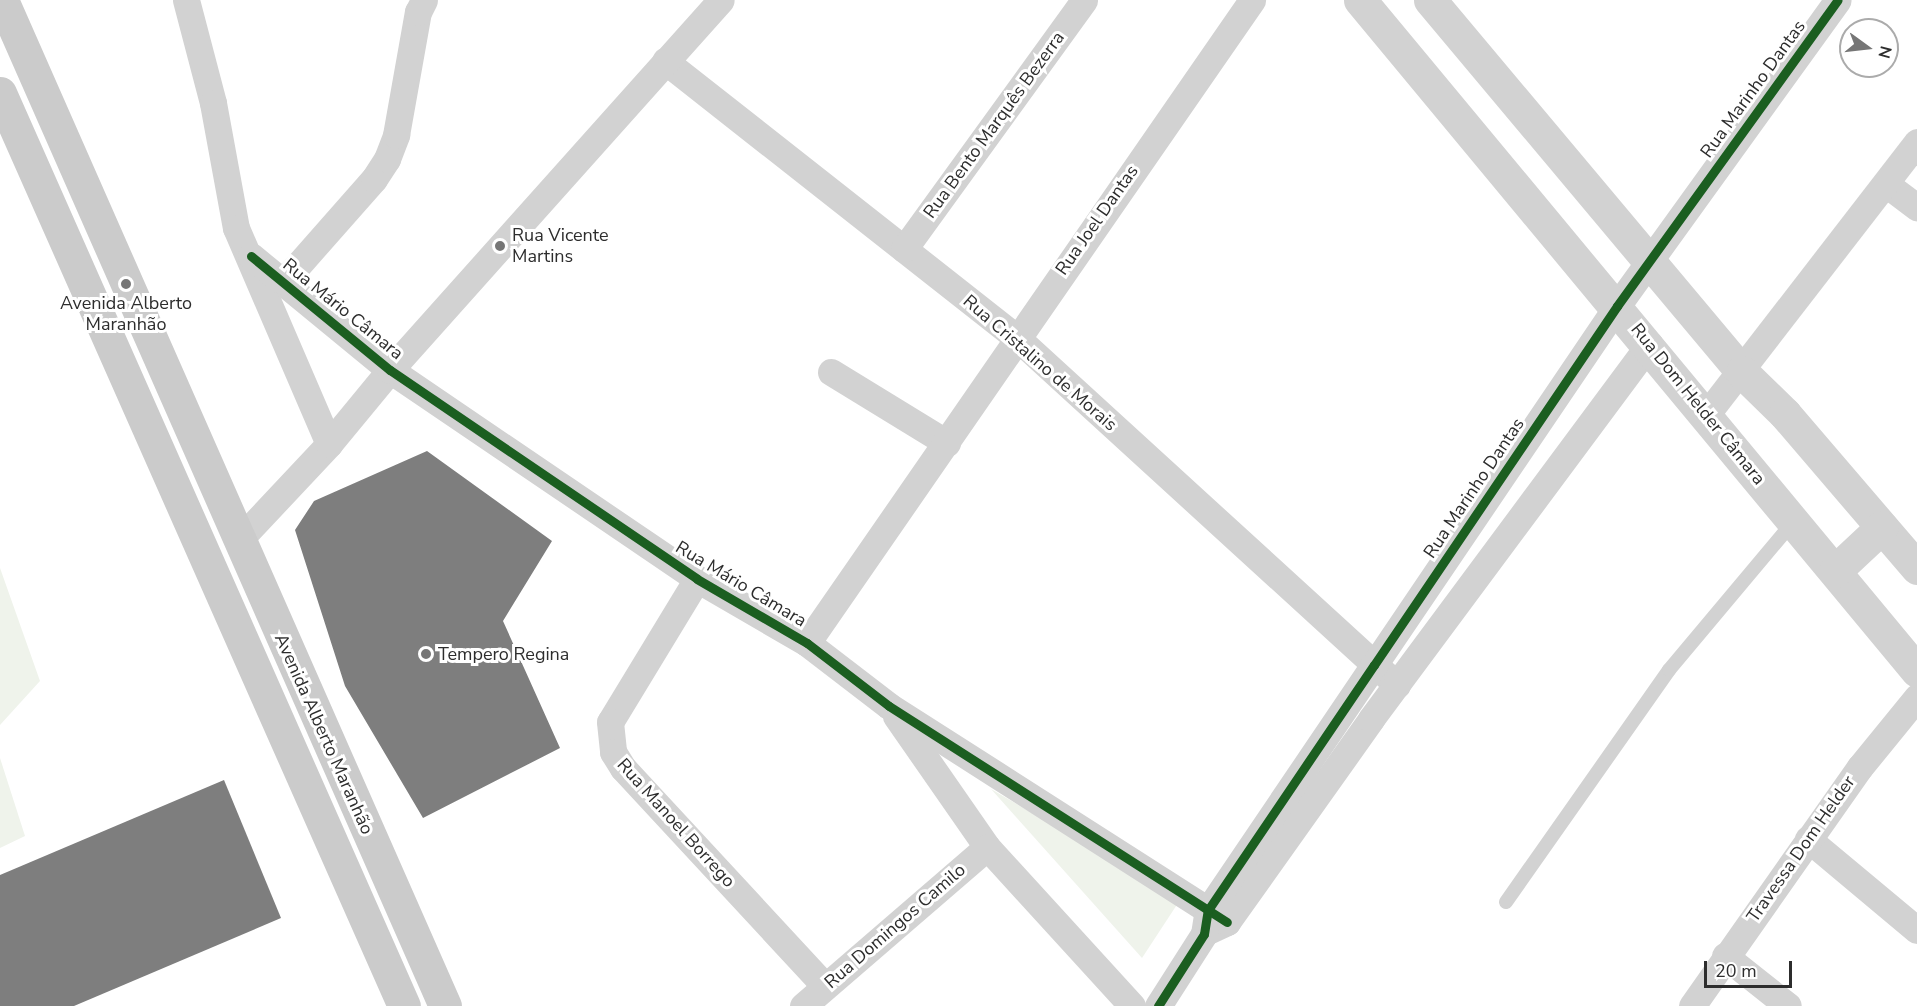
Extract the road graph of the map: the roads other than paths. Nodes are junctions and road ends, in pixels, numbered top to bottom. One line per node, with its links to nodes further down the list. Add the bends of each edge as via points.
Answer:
1 (2, 0): 11 (main road, Avenida Alberto Maranhão)
2 (186, 0): 17 (street, Rua Mário Câmara, via 213,103 236,228)
3 (424, 0): 19 (street, via 418,12 396,135 387,159)
4 (721, 0): 10 (street)
5 (1084, 0): 16 (street, Rua Bento Marquês Bezerra)
6 (1252, 0): 21 (street, Rua Joel Dantas)
7 (1360, 0): 20 (street, Rua Dom Helder Câmara)
8 (1430, 0): 18 (street)
9 (1838, 0): 18 (street, Rua Marinho Dantas)
10 (665, 61): 16 (street, Rua Cristalino de Morais); 23 (street)
11 (37, 83): 12 (main road); 31 (main road, Avenida Alberto Maranhão)
12 (1, 96): 42 (main road, Avenida Alberto Maranhão)
13 (1917, 141): 14 (street)
14 (1886, 184): 15 (street); 25 (street)
15 (1917, 207)
16 (904, 249): 21 (street, Rua Cristalino de Morais)
17 (251, 256): 19 (street, Rua Mário Câmara); 28 (street, Rua Mário Câmara)
18 (1649, 261): 20 (street, Rua Marinho Dantas); 25 (street)
19 (284, 281): 23 (street, Rua Mário Câmara)
20 (1617, 306): 22 (street, Rua Dom Helder Câmara); 36 (street, Rua Marinho Dantas)
21 (1016, 337): 27 (street, Rua Joel Dantas); 36 (street, Rua Cristalino de Morais)
22 (1649, 345): 26 (street, Rua Dom Helder Câmara); 38 (street, Rua Marinho Dantas)
23 (390, 370): 28 (street); 34 (street, Rua Mário Câmara)
24 (831, 372): 27 (street)
25 (1742, 372): 26 (street); 30 (street)
26 (1706, 415): 29 (street, Rua Dom Helder Câmara)
27 (947, 443): 35 (street, Rua Joel Dantas)
28 (330, 444): 31 (street)
29 (1794, 521): 33 (street, Rua Dom Helder Câmara); 45 (lane, via 1669,670)
30 (1882, 527): 32 (street); 33 (street)
31 (239, 540): 41 (main road, Avenida Alberto Maranhão)
32 (1917, 568)
33 (1835, 571): 37 (street, Rua Dom Helder Câmara)
34 (697, 579): 35 (street, Rua Mário Câmara); 49 (street, Rua Manoel Borrego, via 610,722 613,752 623,768)
35 (807, 643): 40 (street, Rua Mário Câmara)
36 (1374, 664): 38 (street, Rua Cristalino de Morais); 46 (street, Rua Marinho Dantas)
37 (1917, 671)
38 (1397, 685): 46 (street, Rua Marinho Dantas)
39 (1917, 697): 43 (street, Travessa Dom Helder)
40 (889, 706): 44 (street); 46 (street, Rua Mário Câmara)
41 (321, 728): 42 (main road); 51 (main road, Avenida Alberto Maranhão)
42 (290, 747): 50 (main road, Avenida Alberto Maranhão)
43 (1808, 839): 47 (street); 48 (street, Travessa Dom Helder)
44 (987, 847): 49 (street, Rua Domingos Camilo); 53 (street)
45 (1506, 902)
46 (1213, 922): 54 (street, Rua Marinho Dantas)
47 (1917, 930)
48 (1725, 956): 55 (street, Travessa Dom Helder); 56 (street)
49 (825, 986): 52 (street, Rua Domingos Camilo)
50 (404, 1006)
51 (446, 1006)
52 (803, 1006)
53 (1132, 1006)
54 (1158, 1006)
55 (1692, 1006)
56 (1788, 1006)

